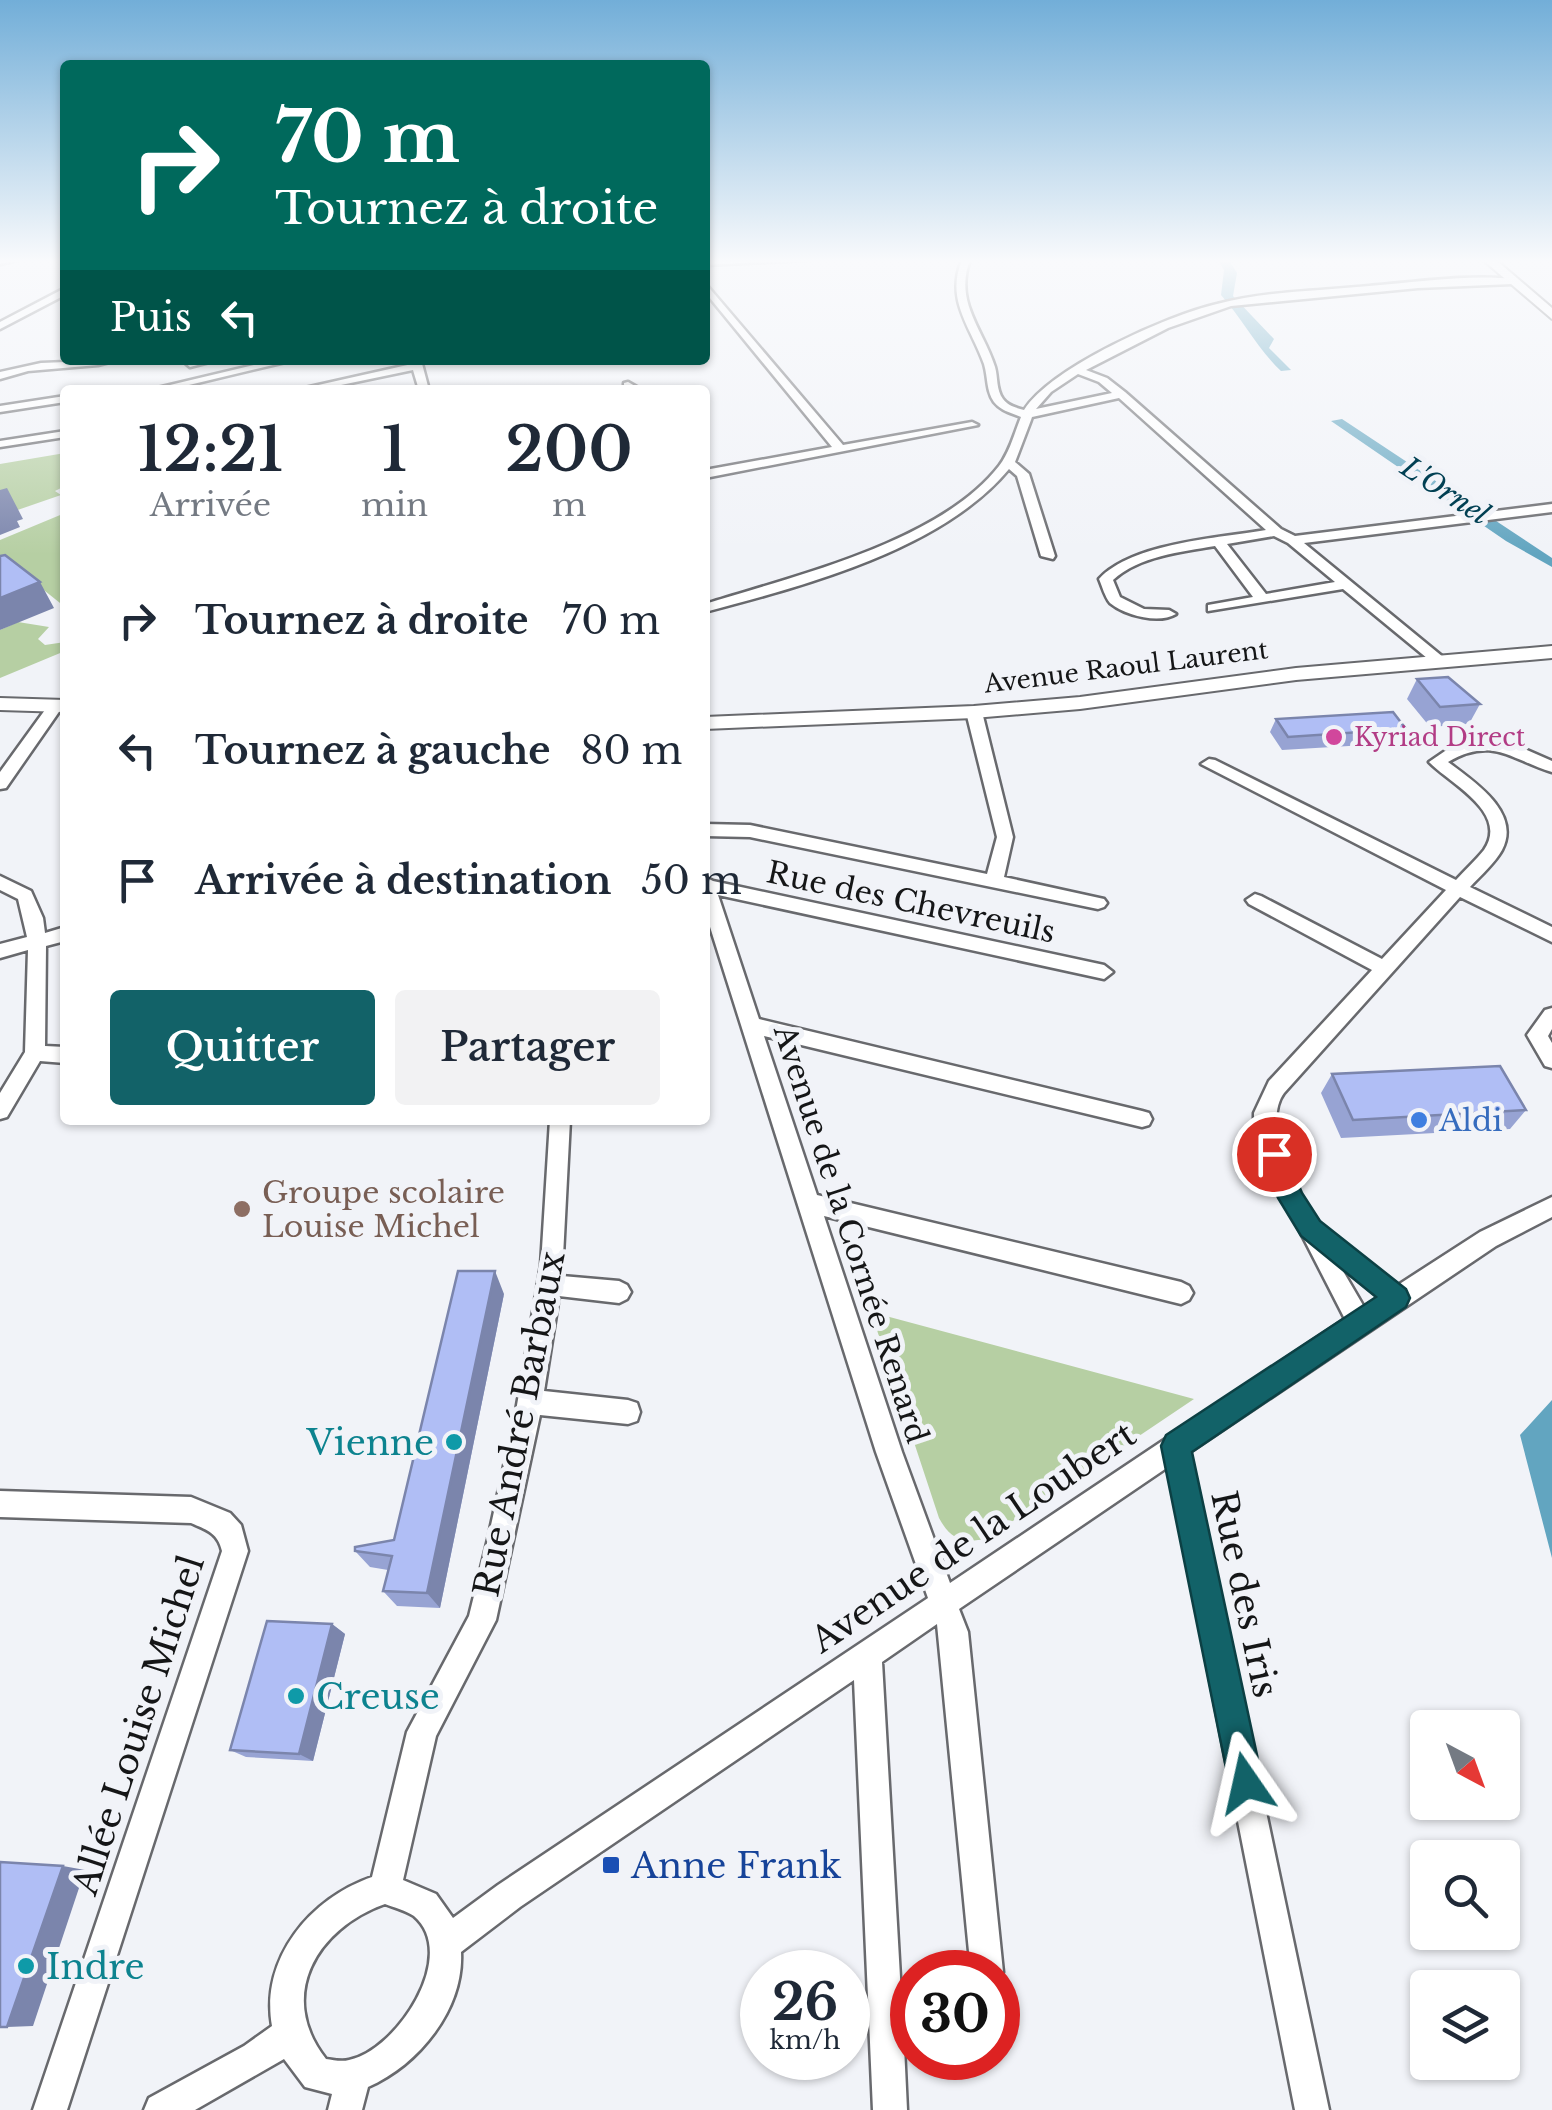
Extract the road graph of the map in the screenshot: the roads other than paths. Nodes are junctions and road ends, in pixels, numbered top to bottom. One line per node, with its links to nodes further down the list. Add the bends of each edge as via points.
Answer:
1 (765, 358): 18 (street)
2 (985, 358): 14 (street, via 992,390 1004,406)
3 (1104, 358): 7 (street)
4 (82, 365): 8 (street, via 27,366)
5 (263, 365): 9 (street)
6 (408, 365): 10 (street)
7 (1079, 371): 11 (street); 14 (street)
8 (0, 376)
9 (176, 385)
10 (322, 385)
11 (1121, 394): 14 (street); 22 (street)
12 (60, 400): 13 (street)
13 (0, 409)
14 (1027, 411): 19 (street)
15 (972, 424): 18 (street)
16 (60, 435): 17 (street)
17 (0, 444)
18 (840, 449): 20 (street)
19 (1009, 463): 25 (street, via 1022,474); 28 (street, via 974,496 892,548)
20 (710, 473)
21 (1552, 508): 23 (street)
22 (1276, 532): 23 (street); 24 (street)
23 (1293, 540): 26 (street)
24 (1219, 543): 27 (street); 30 (street, via 1135,559 1111,571 1106,579 1114,599 1141,613)
25 (1048, 556)
26 (1346, 584): 27 (street); 32 (street)
27 (1263, 600): 29 (street)
28 (710, 606)
29 (1214, 608)
30 (1168, 614)
31 (1552, 652): 32 (main road, Avenue Raoul Laurent)
32 (1438, 660): 35 (main road, Avenue Raoul Laurent)
33 (0, 704): 34 (main road)
34 (60, 706): 39 (street)
35 (974, 712): 36 (main road, Avenue Raoul Laurent); 41 (street, via 1005,837)
36 (710, 723)
37 (1209, 764): 44 (street)
38 (1552, 766): 44 (street, via 1484,742 1459,746 1437,762 1496,818 1494,849)
39 (0, 784)
40 (710, 830): 41 (street, via 750,831)
41 (994, 881): 47 (street)
42 (0, 882): 50 (street, via 24,895)
43 (710, 886): 53 (street, Rue des Chevreuils)
44 (1460, 888): 49 (street); 52 (street)
45 (710, 898): 55 (street, Avenue de la Cornée Renard)
46 (1255, 900): 52 (street)
47 (1098, 903)
48 (60, 935): 50 (street)
49 (1552, 935)
50 (36, 940): 51 (street); 56 (street)
51 (0, 951)
52 (1384, 968): 64 (street, via 1265,1106 1265,1128)
53 (1104, 972)
54 (1552, 1015): 58 (street, via 1537,1035)
55 (751, 1026): 60 (street); 62 (street, Avenue de la Cornée Renard)
56 (35, 1053): 57 (street); 59 (street)
57 (60, 1055)
58 (1552, 1060)
59 (0, 1110)
60 (1142, 1119)
61 (561, 1125): 65 (street, Rue André Barbaux)
62 (809, 1203): 67 (street); 74 (street, Avenue de la Cornée Renard)
63 (1552, 1206): 68 (street, Avenue de la Loubert)
64 (1310, 1228): 68 (street); 69 (street)
65 (549, 1284): 66 (street); 70 (street, Rue André Barbaux)
66 (618, 1292)
67 (1181, 1293)
68 (1397, 1298): 69 (street, Avenue de la Loubert)
69 (1361, 1322): 72 (street, Avenue de la Loubert)
70 (529, 1402): 71 (street); 76 (street, Rue André Barbaux, via 482,1620 422,1732)
71 (628, 1412)
72 (1176, 1446): 74 (street, Avenue de la Loubert); 86 (street, Rue des Iris)
73 (0, 1504): 83 (street, Allée Louise Michel, via 191,1510 221,1522 235,1551)
74 (944, 1602): 75 (street, Avenue de la Loubert); 79 (street, Avenue de la Cornée Renard, via 959,1664)
75 (867, 1654): 77 (street, Avenue de la Loubert); 78 (street)
76 (385, 1888): 77 (street, via 422,1904); 80 (street, via 358,1894 310,1934 295,1966)
77 (444, 1945): 82 (street, via 442,1998 416,2050)
78 (892, 1950)
79 (985, 1950)
80 (290, 2034): 82 (street, via 303,2062); 84 (street)
81 (893, 2080): 85 (street)
82 (348, 2098)
83 (50, 2110)
84 (161, 2110)
85 (890, 2110)
86 (1312, 2110)

